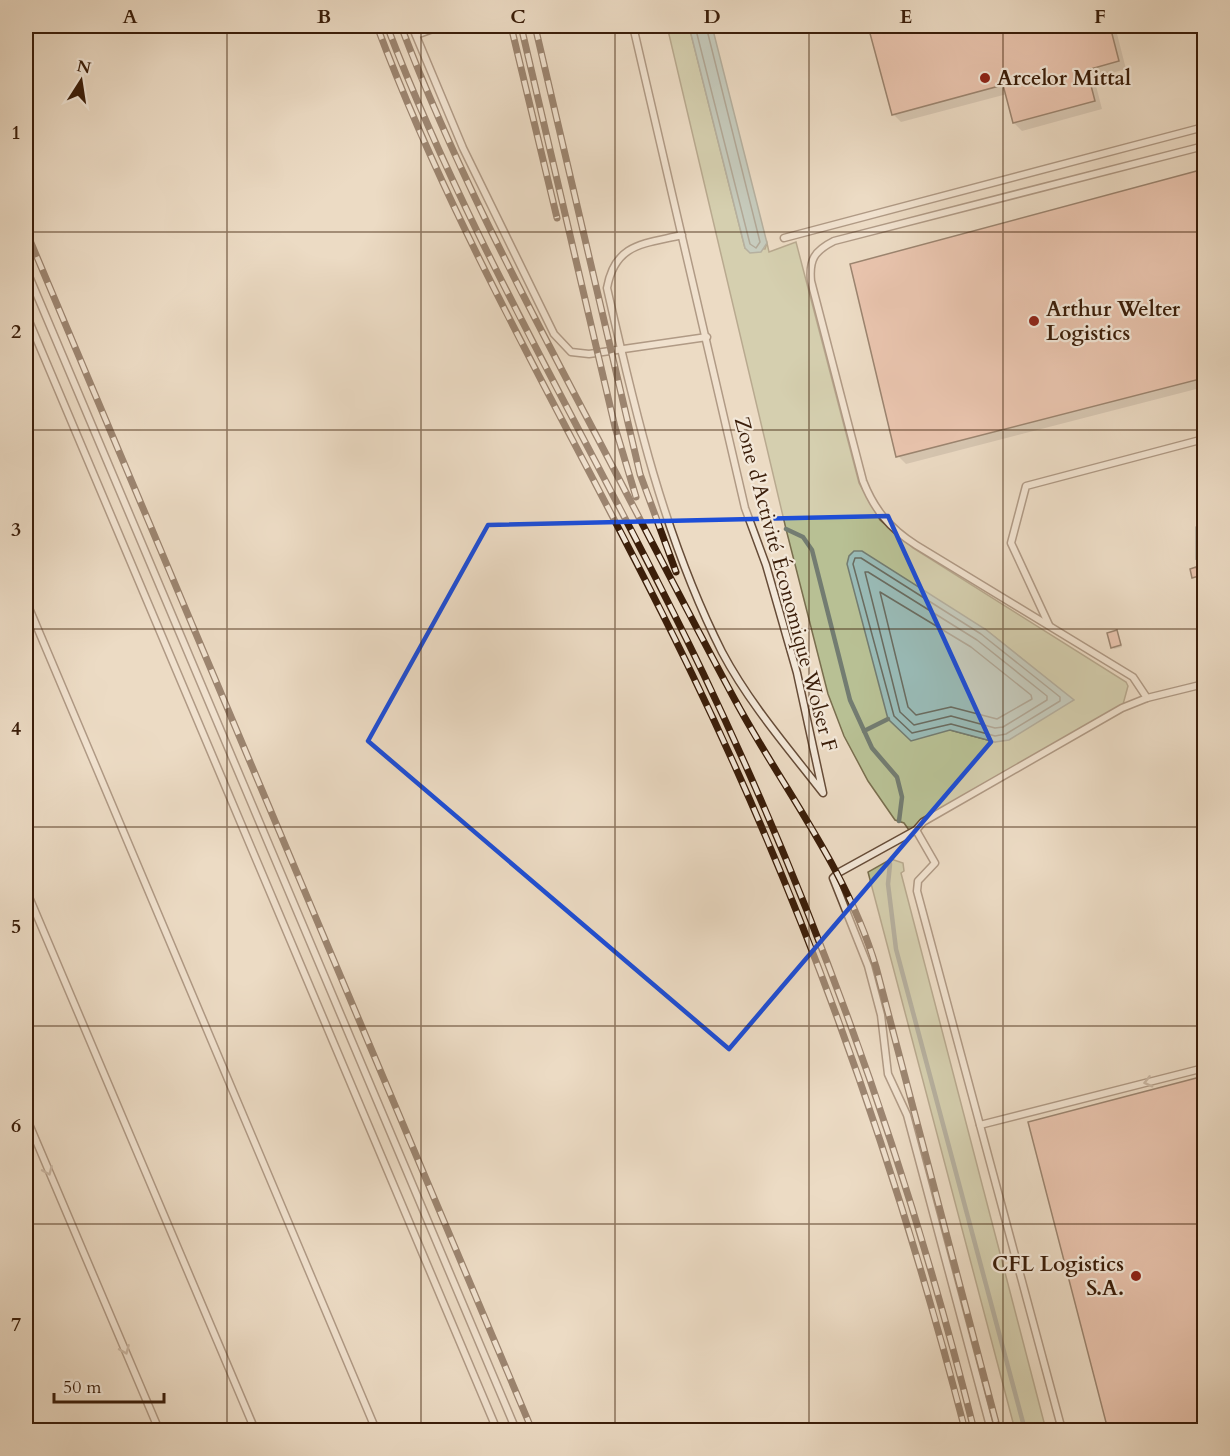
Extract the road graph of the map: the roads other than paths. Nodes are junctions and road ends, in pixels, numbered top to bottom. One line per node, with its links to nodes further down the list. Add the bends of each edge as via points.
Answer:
1 (412, 26): 4 (lane)
2 (441, 26): 4 (lane)
3 (633, 26): 7 (lane, Zone d'Activité Économique Wolser F)
4 (416, 35): 12 (lane, via 463,148 554,334 571,352)
5 (1204, 127): 8 (lane)
6 (1204, 146): 15 (lane, via 834,241 818,249 809,264 863,481 882,518 916,545)
7 (682, 235): 11 (lane, Zone d'Activité Économique Wolser F); 12 (lane, Zone d'Activité Économique Wolser F, via 639,245 619,256 609,272 607,288)
8 (784, 238)
9 (26, 269): 29 (lane)
10 (26, 314): 28 (lane)
11 (707, 337): 12 (lane); 12 (lane, Zone d'Activité Économique Wolser F, via 745,508 797,673 823,793 765,719 723,652 668,523 645,452)
12 (621, 350)
13 (1204, 439): 15 (lane, via 1026,486 1011,543)
14 (26, 600): 27 (lane)
15 (1049, 625): 17 (lane, via 1133,676)
16 (1204, 684): 17 (lane)
17 (1147, 698): 18 (lane, via 1066,739 923,822)
18 (914, 832): 22 (lane, via 935,863 918,880 917,891); 30 (lane, via 833,879 868,966 881,1015 888,1074 907,1115)
19 (26, 890): 26 (lane)
20 (1204, 1068): 22 (lane, one-way to 22)
21 (26, 1117): 25 (lane, one-way to 25)
22 (980, 1125): 31 (lane)
23 (26, 1422): 24 (lane)
24 (28, 1431)
25 (159, 1431)
26 (255, 1431)
27 (376, 1431)
28 (497, 1431)
29 (516, 1431)
30 (991, 1431)
31 (1062, 1431)

